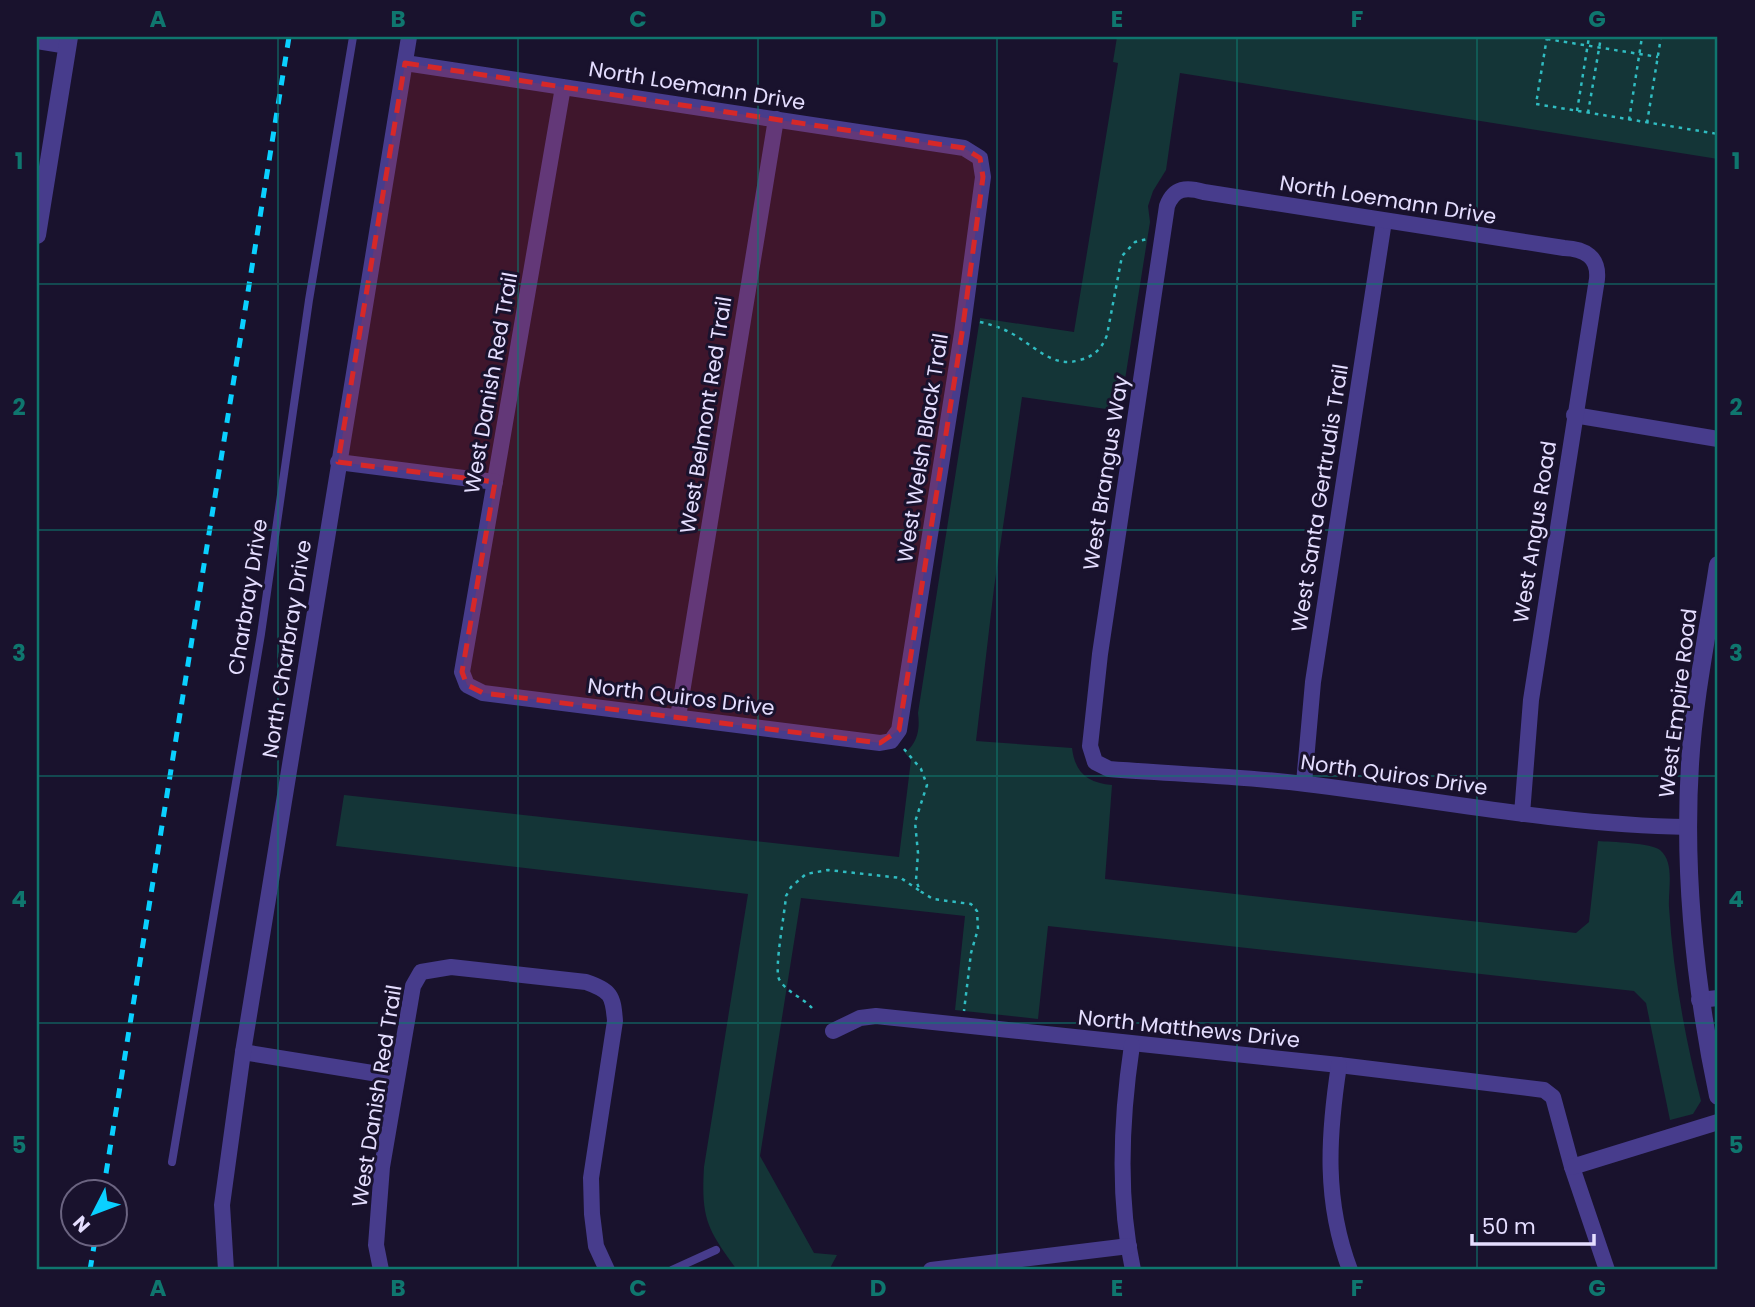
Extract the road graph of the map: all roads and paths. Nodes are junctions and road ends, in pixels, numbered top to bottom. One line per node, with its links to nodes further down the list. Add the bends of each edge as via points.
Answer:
1 (353, 37): 53 (lane, Charbray Drive, via 261,634)
2 (410, 37): 14 (street, North Charbray Drive)
3 (1589, 37): 10 (path)
4 (1601, 37): 11 (path)
5 (1642, 37): 12 (path)
6 (1661, 37): 13 (path)
7 (1547, 38): 10 (path); 16 (path, via 1536,104)
8 (37, 41): 9 (street)
9 (68, 41): 25 (street)
10 (1588, 46): 11 (path); 16 (path)
11 (1599, 47): 12 (path); 17 (path)
12 (1640, 54): 13 (path); 19 (path)
13 (1658, 57): 20 (path)
14 (405, 62): 15 (street, North Loemann Drive); 31 (street, North Charbray Drive)
15 (563, 87): 18 (street, North Loemann Drive); 32 (street, West Danish Red Trail)
16 (1577, 111): 17 (path)
17 (1588, 113): 19 (path)
18 (776, 119): 22 (street, North Loemann Drive, via 964,148); 35 (street, West Belmont Red Trail)
19 (1629, 120): 20 (path)
20 (1647, 123): 21 (path)
21 (1718, 134)
22 (980, 158): 36 (street, West Welsh Black Trail, via 984,177)
23 (1175, 193): 24 (street, North Loemann Drive, via 1189,188); 37 (street, West Brangus Way, via 1167,206 1100,654 1090,746)
24 (1384, 220): 27 (street, North Loemann Drive, via 1579,248); 38 (street, West Santa Gertrudis Trail, via 1313,682)
25 (37, 235)
26 (1152, 238): 28 (path, via 1135,242 1122,256 1107,335 1103,346 1089,358 1062,363 997,326)
27 (1592, 258): 29 (street, West Angus Road, via 1598,268 1597,279)
28 (977, 321)
29 (1574, 415): 30 (street); 39 (street, West Angus Road, via 1531,700)
30 (1718, 439)
31 (338, 462): 32 (street); 48 (street, North Charbray Drive)
32 (495, 482): 34 (street, West Danish Red Trail, via 462,672)
33 (1718, 565): 40 (street, West Empire Road, via 1696,705)
34 (467, 685): 35 (street, North Quiros Drive, via 483,694)
35 (678, 717): 36 (street, North Quiros Drive)
36 (898, 745): 41 (path, via 921,769 927,785 915,822)
37 (1096, 762): 38 (street, North Quiros Drive, via 1109,769)
38 (1304, 783): 39 (street, North Quiros Drive)
39 (1522, 814): 40 (street, North Quiros Drive, via 1615,825)
40 (1688, 827): 43 (street, West Empire Road)
41 (920, 891): 44 (path, via 901,878 828,870 806,874 791,887 777,971 784,985); 45 (path, via 933,900 971,904 977,911)
42 (1718, 998): 43 (street)
43 (1699, 1000): 51 (street, West Empire Road)
44 (812, 1009)
45 (964, 1014)
46 (833, 1031): 47 (street, North Matthews Drive, via 876,1016)
47 (1132, 1045): 49 (street, North Matthews Drive); 55 (street, via 1122,1161)
48 (243, 1052): 50 (street); 57 (street, North Charbray Drive, via 222,1205)
49 (1339, 1065): 54 (street, North Matthews Drive, via 1544,1090 1553,1097); 63 (street, via 1330,1171 1335,1217)
50 (397, 1077): 58 (street, West Danish Red Trail, via 380,1189 376,1245); 59 (street, West Danish Red Trail, via 413,986 421,972 451,967 586,982 603,988 613,999 615,1021 591,1178 596,1247)
51 (1718, 1096)
52 (1718, 1122): 54 (street)
53 (172, 1162)
54 (1572, 1167): 64 (street)
55 (1129, 1246): 61 (street); 62 (street)
56 (716, 1250): 60 (lane)
57 (226, 1270)
58 (381, 1270)
59 (607, 1270)
60 (672, 1270)
61 (931, 1270)
62 (1133, 1270)
63 (1350, 1270)
64 (1607, 1270)

